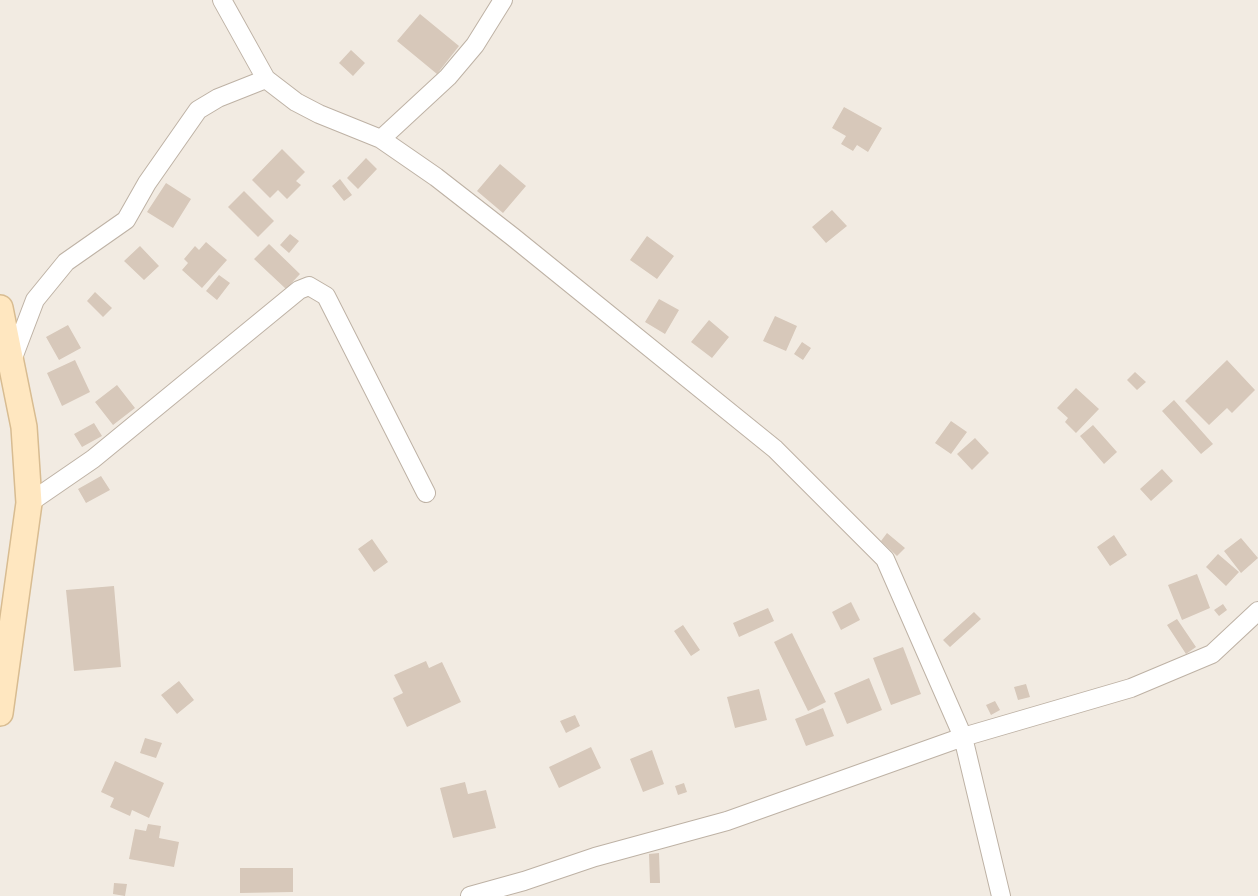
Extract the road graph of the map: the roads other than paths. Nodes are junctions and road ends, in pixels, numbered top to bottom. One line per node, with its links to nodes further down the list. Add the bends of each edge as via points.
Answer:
1 (222, 0): 3 (street)
2 (503, 0): 4 (street, via 475,45 448,77)
3 (266, 79): 4 (street, via 296,102 319,114); 6 (street, via 218,98 198,110 146,183 126,220 66,262 35,300)
4 (381, 138): 11 (street, via 513,237 775,448 885,559)
5 (0, 308): 6 (street)
6 (11, 364): 8 (street, via 24,427)
7 (426, 493): 8 (street, via 326,296 309,286 298,290 93,459)
8 (29, 504): 10 (street)
9 (1258, 611): 11 (street, via 1212,654 1131,688)
10 (0, 713)
11 (964, 737): 12 (street, via 727,821); 13 (street)
12 (470, 896)
13 (1000, 896)

